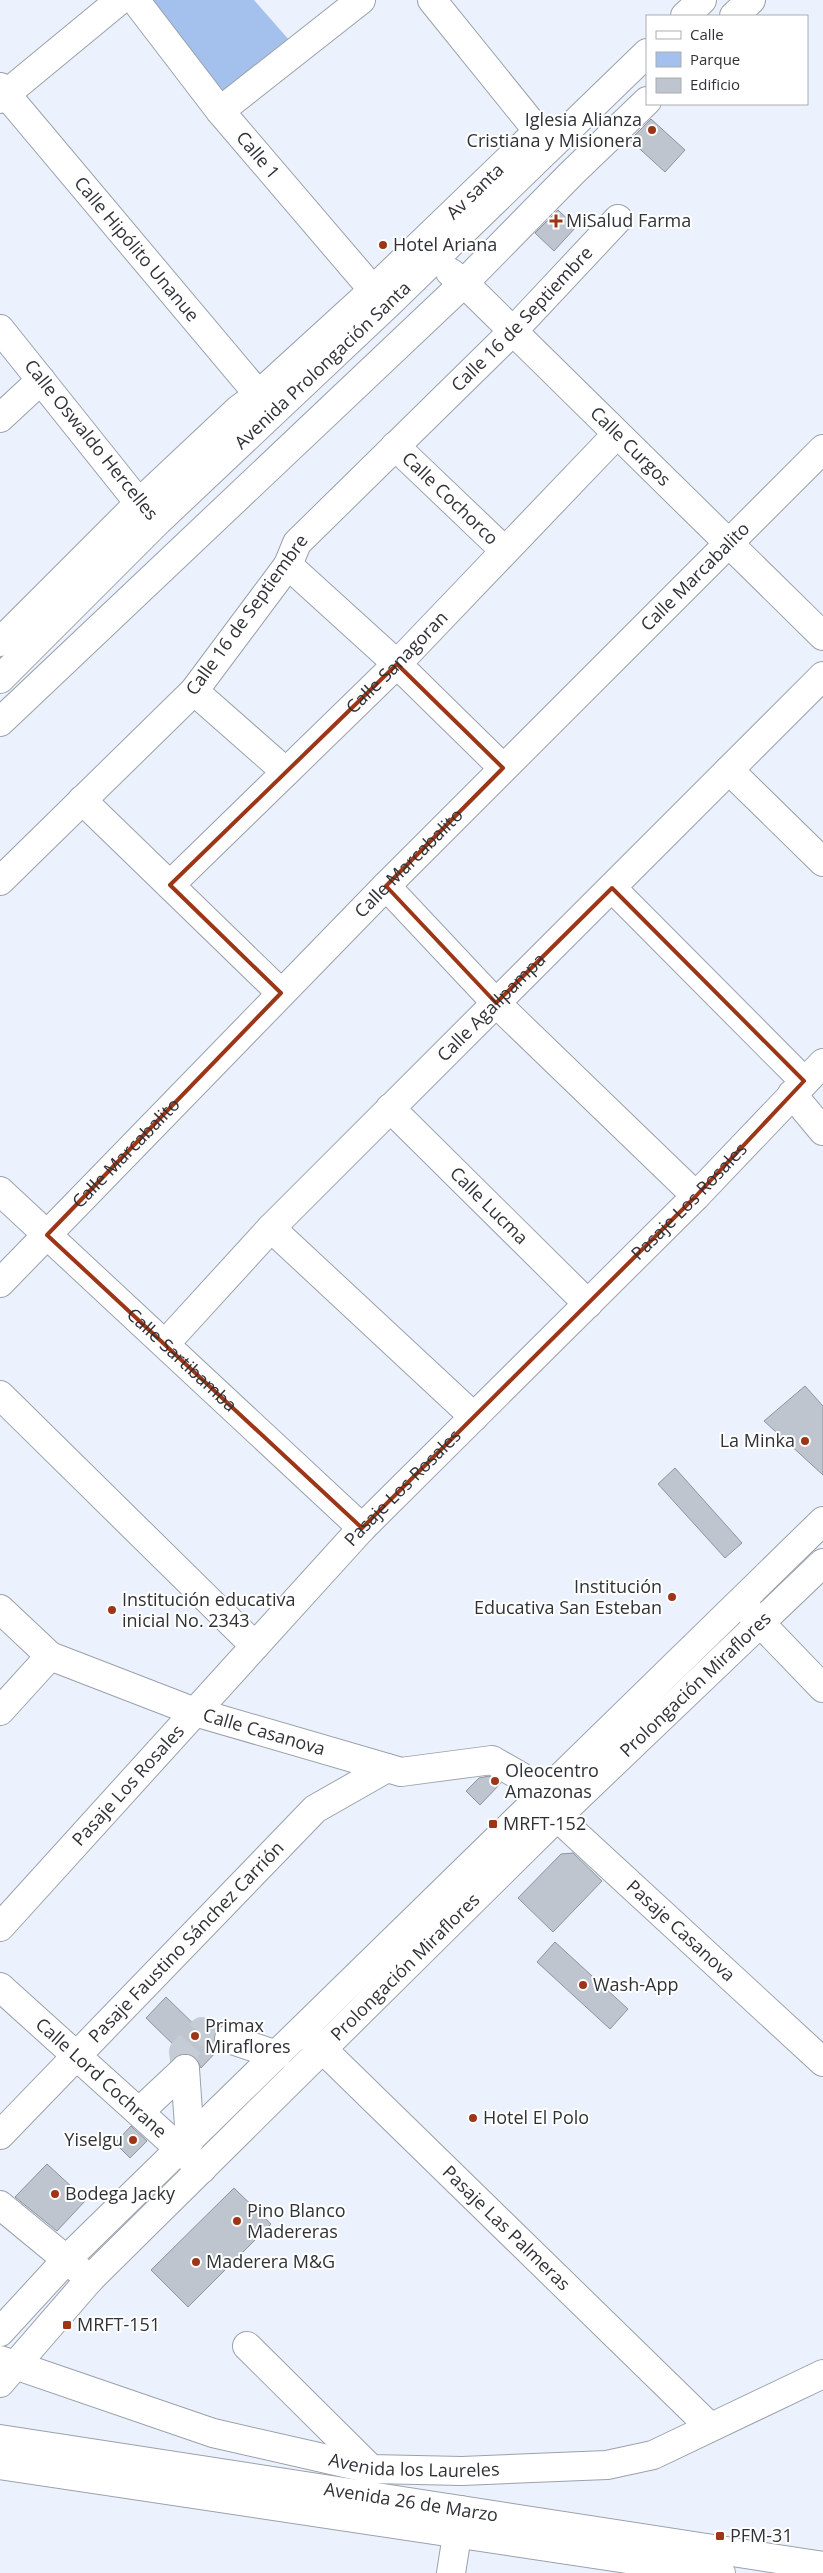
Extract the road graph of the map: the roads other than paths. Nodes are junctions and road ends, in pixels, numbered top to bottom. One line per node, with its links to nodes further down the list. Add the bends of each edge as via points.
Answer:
1 (120, 0): 10 (street)
2 (134, 0): 12 (street, Calle 1)
3 (361, 0): 12 (street)
4 (432, 0): 13 (street)
5 (702, 0): 7 (street)
6 (751, 0): 8 (street)
7 (686, 15)
8 (735, 15)
9 (646, 55): 13 (street, Avenida Prolongación Santa)
10 (2, 93): 22 (street, Calle Hipólito Unanue)
11 (646, 102): 14 (street, Avenida Prolongación Santa)
12 (220, 111): 18 (street, Calle 1)
13 (544, 139): 14 (street); 16 (street, Avenida Prolongación Santa); 18 (street, Av santa)
14 (572, 173): 17 (street, Avenida Prolongación Santa)
15 (618, 219): 20 (street, Calle 16 de Septiembre)
16 (434, 260): 17 (street, Calle Curgos); 18 (street, Avenida Prolongación Santa)
17 (464, 283): 20 (street, Calle Curgos); 29 (street, Avenida Prolongación Santa)
18 (381, 297): 22 (street, Av santa)
19 (0, 329): 21 (street, Calle Oswaldo Hercelles)
20 (513, 331): 24 (street, Calle Curgos); 25 (street, Calle 16 de Septiembre)
21 (42, 380): 23 (street); 27 (street, Calle Oswaldo Hercelles)
22 (266, 404): 27 (street, Avenida Prolongación Santa, via 240,409)
23 (0, 418)
24 (617, 434): 28 (street, Calle Curgos); 30 (street, Calle Sanagoran)
25 (395, 446): 30 (street, Calle Cochorco); 31 (street, Calle 16 de Septiembre, via 297,543)
26 (823, 449): 28 (street, Calle Marcabalito)
27 (148, 512): 29 (street, Calle Oswaldo Hercelles); 33 (street, Avenida Prolongación Santa); 36 (street, Avenida Prolongación Santa)
28 (728, 542): 32 (street, Calle Curgos); 39 (street, Calle Marcabalito)
29 (181, 550): 38 (street, Avenida Prolongación Santa)
30 (505, 552): 34 (street, Calle Sanagoran)
31 (288, 564): 34 (street); 37 (street, Calle 16 de Septiembre)
32 (823, 636)
33 (0, 642)
34 (397, 664): 39 (street); 41 (street, Calle Sanagoran)
35 (823, 676): 40 (street, Calle Agallpampa)
36 (0, 679)
37 (194, 691): 41 (street); 42 (street, Calle 16 de Septiembre)
38 (0, 722)
39 (503, 768): 46 (street, Calle Marcabalito)
40 (729, 770): 43 (street); 47 (street, Calle Agallpampa)
41 (286, 772): 45 (street, Calle Sanagoran)
42 (82, 800): 44 (street, Calle 16 de Septiembre); 45 (street)
43 (823, 862)
44 (0, 881)
45 (170, 885): 48 (street)
46 (386, 886): 48 (street, Calle Marcabalito); 49 (street)
47 (612, 888): 49 (street, Calle Agallpampa); 50 (street)
48 (281, 993): 56 (street, Calle Marcabalito)
49 (496, 1003): 51 (street, Calle Agallpampa); 54 (street)
50 (806, 1080): 52 (street); 54 (street, Pasaje Los Rosales)
51 (390, 1108): 55 (street, Calle Agallpampa); 58 (street, Calle Lucma)
52 (823, 1131)
53 (0, 1191): 56 (street, Calle Sartibamba)
54 (696, 1196): 58 (street, Pasaje Los Rosales)
55 (271, 1228): 59 (street, Calle Agallpampa); 61 (street)
56 (47, 1235): 57 (street, Calle Marcabalito); 59 (street, Calle Sartibamba)
57 (0, 1283)
58 (588, 1304): 61 (street, Pasaje Los Rosales)
59 (165, 1344): 63 (street, Calle Sartibamba)
60 (0, 1395): 68 (street)
61 (474, 1417): 63 (street, Pasaje Los Rosales)
62 (823, 1521): 65 (street, Prolongación Miraflores)
63 (362, 1528): 68 (street, Pasaje Los Rosales)
64 (823, 1563): 67 (street, Prolongación Miraflores)
65 (740, 1603): 67 (street); 74 (street, Prolongación Miraflores)
66 (0, 1609): 69 (street, Calle Casanova)
67 (761, 1624): 70 (street); 74 (street, Prolongación Miraflores)
68 (255, 1646): 72 (street, Pasaje Los Rosales)
69 (50, 1656): 71 (street); 72 (street, Calle Casanova)
70 (823, 1688)
71 (0, 1711)
72 (195, 1712): 73 (street, Calle Casanova); 75 (street, Pasaje Los Rosales)
73 (387, 1768): 74 (street, Calle Casanova, via 401,1772 492,1760 520,1776); 81 (street, Pasaje Faustino Sánchez Carrión, via 315,1809)
74 (549, 1808): 77 (street, Prolongación Miraflores); 79 (street, Prolongación Miraflores); 82 (street, Pasaje Casanova)
75 (0, 1927)
76 (0, 1987): 81 (street, Calle Lord Cochrane)
77 (303, 2030): 79 (street, Pasaje Las Palmeras); 80 (street, Prolongación Miraflores)
78 (229, 2039): 80 (street)
79 (322, 2050): 86 (street, Prolongación Miraflores); 94 (street, Pasaje Las Palmeras)
80 (277, 2055): 85 (street, Prolongación Miraflores)
81 (76, 2057): 83 (street, Calle Lord Cochrane); 84 (street, Pasaje Faustino Sánchez Carrión)
82 (823, 2062)
83 (139, 2112): 85 (street, Calle Lord Cochrane); 85 (street, via 185,2069)
84 (0, 2135)
85 (185, 2145): 86 (street, Calle Lord Cochrane); 88 (street, Prolongación Miraflores)
86 (202, 2169): 89 (street, Prolongación Miraflores)
87 (0, 2205): 88 (street)
88 (68, 2258): 89 (street); 90 (street, Prolongación Miraflores)
89 (90, 2279): 92 (street, Prolongación Miraflores)
90 (0, 2332)
91 (246, 2346): 97 (street)
92 (4, 2370): 97 (street, Avenida los Laureles, via 213,2434)
93 (823, 2374): 94 (street, Avenida los Laureles)
94 (710, 2428): 97 (street, Avenida los Laureles, via 653,2455 607,2465 462,2471)
95 (0, 2439): 98 (street, Avenida 26 de Marzo)
96 (0, 2465): 98 (street, Avenida 26 de Marzo)
97 (371, 2469)
98 (459, 2522): 99 (street, Avenida 26 de Marzo); 100 (street); 101 (street, Avenida 26 de Marzo)
99 (823, 2566)
100 (451, 2573)
101 (720, 2573)

